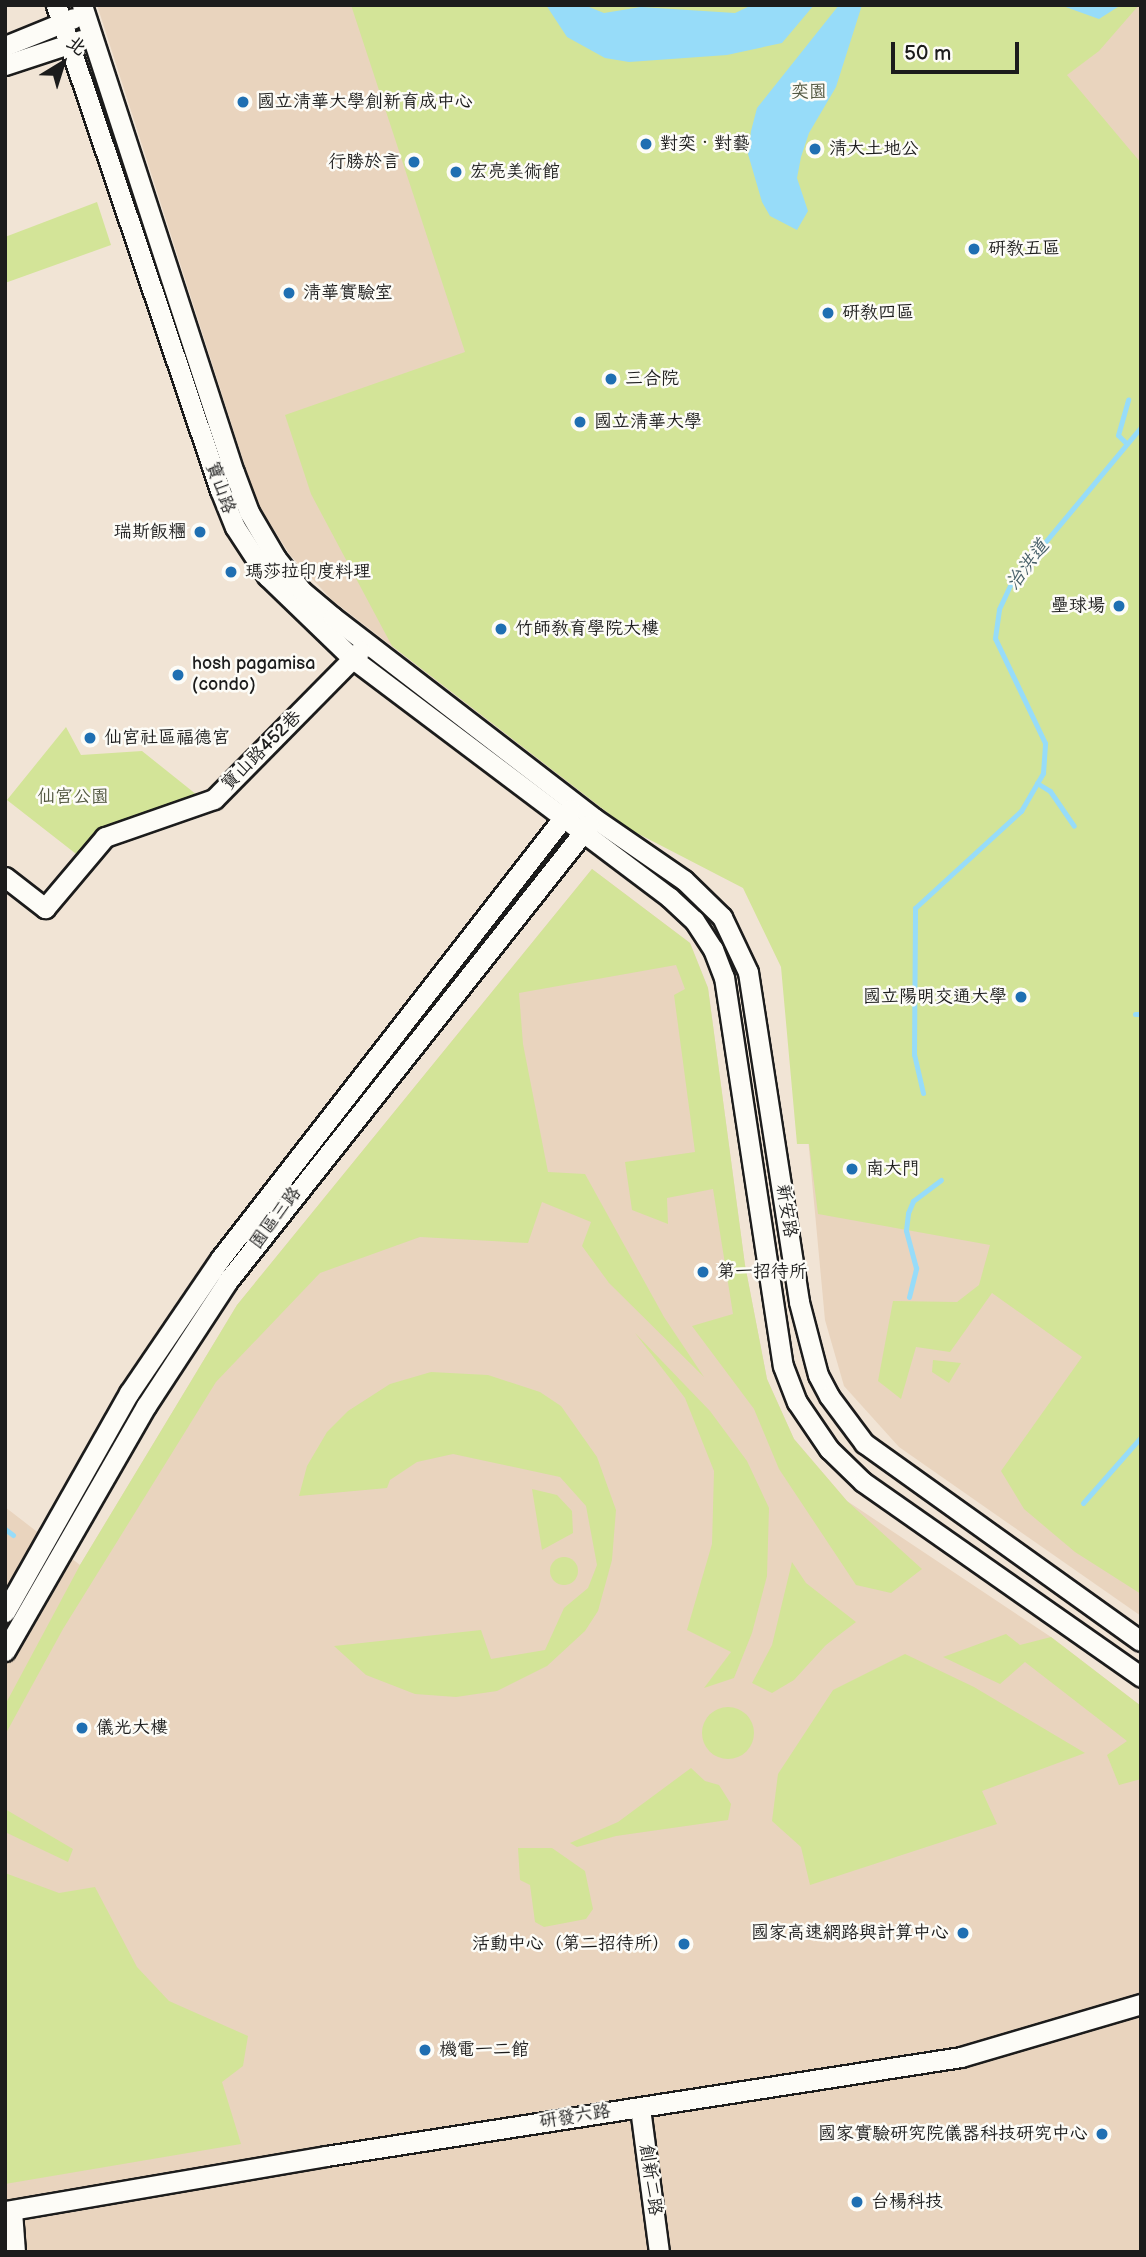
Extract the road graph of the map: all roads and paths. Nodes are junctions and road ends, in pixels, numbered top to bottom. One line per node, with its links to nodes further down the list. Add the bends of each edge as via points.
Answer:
1 (84, 10): 2 (street); 3 (street, 寶山路)
2 (59, 13): 4 (street, 寶山路); 5 (street)
3 (92, 36): 4 (street); 7 (street, 寶山路, via 249,512 302,591)
4 (70, 44): 6 (street); 8 (street, 寶山路, via 234,527 276,586)
5 (5, 46)
6 (5, 65)
7 (368, 642): 8 (street, 寶山路452巷); 9 (street, 寶山路)
8 (353, 659): 11 (street, 寶山路); 13 (street, 寶山路452巷, via 214,799 106,836 45,908)
9 (575, 803): 10 (street, 寶山路); 11 (street, 園區三路)
10 (594, 818): 12 (street, 園區三路); 15 (street, 新安路, via 708,900 738,943 753,1000 799,1302 818,1375 829,1396 863,1443)
11 (562, 819): 12 (street, 寶山路); 14 (street, 園區三路, via 220,1259 129,1393)
12 (583, 835): 16 (street, 園區三路, via 227,1282 146,1406); 17 (street, 新安路, via 694,920 713,949 724,978 783,1366 797,1402 830,1448 863,1482)
13 (5, 877)
14 (5, 1612)
15 (1141, 1641)
16 (5, 1651)
17 (1141, 1677)
18 (1141, 2004): 19 (street, 研發六路, via 961,2057)
19 (640, 2108): 20 (street, 研發六路, via 326,2155); 22 (street, 創新二路)
20 (8, 2211): 21 (street)
21 (15, 2252)
22 (659, 2252)

